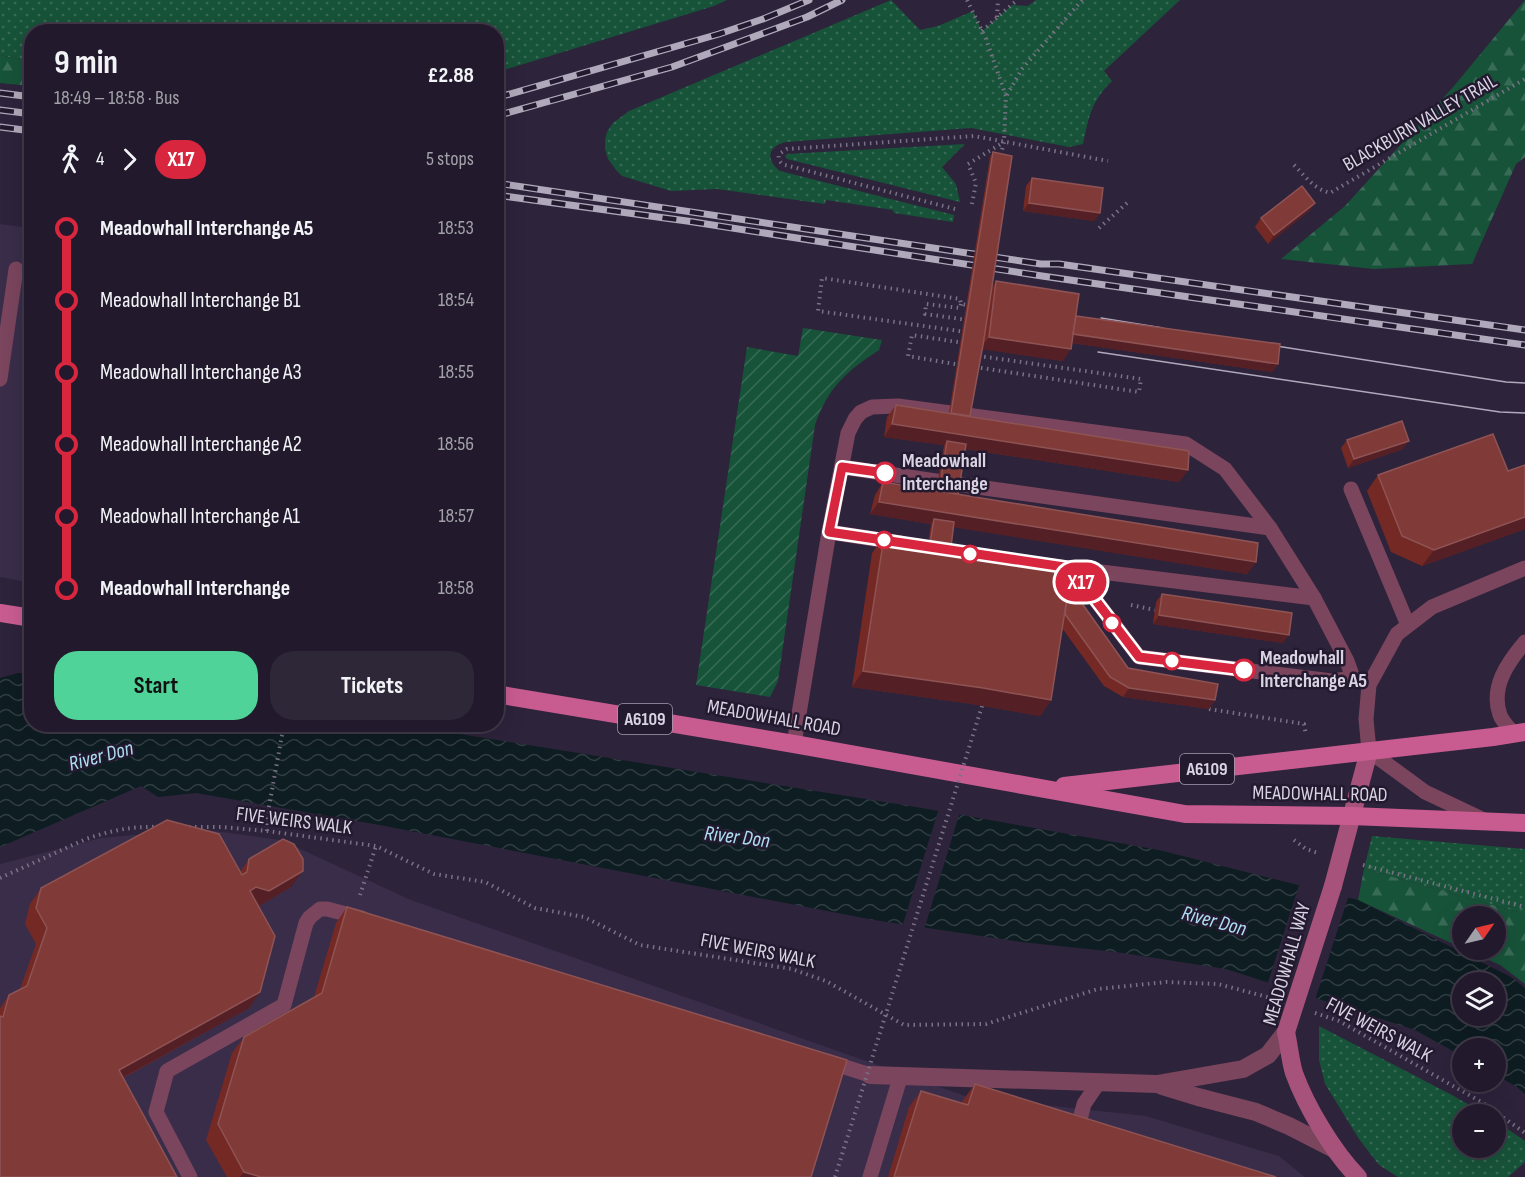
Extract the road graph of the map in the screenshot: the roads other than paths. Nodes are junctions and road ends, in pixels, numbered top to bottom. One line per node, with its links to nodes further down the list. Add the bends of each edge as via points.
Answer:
1 (16, 269): 2 (lane)
2 (0, 379)
3 (842, 467): 5 (lane); 5 (lane, via 848,433 855,419 872,407 898,406 1186,444 1225,469); 6 (lane)
4 (1351, 489): 14 (lane)
5 (1270, 528): 11 (lane)
6 (829, 532): 7 (lane); 20 (lane)
7 (917, 545)
8 (1037, 563): 10 (lane)
9 (1525, 567): 14 (lane, via 1431,607)
10 (1071, 568): 11 (lane); 16 (lane, via 1139,657 1332,681)
11 (1314, 598): 16 (lane)
12 (0, 613): 13 (main road)
13 (24, 617)
14 (1408, 625): 17 (lane, via 1397,634)
15 (1525, 642): 19 (lane, via 1506,665 1496,697 1500,717)
16 (1353, 678): 17 (lane)
17 (1370, 685): 21 (lane, via 1366,720)
18 (504, 695): 20 (main road, MEADOWHALL ROAD / A6109)
19 (1520, 733): 21 (main road, MEADOWHALL ROAD / A6109)
20 (794, 744): 22 (main road, MEADOWHALL ROAD / A6109)
21 (1369, 751): 22 (main road, MEADOWHALL ROAD / A6109); 23 (street, MEADOWHALL WAY); 24 (lane, MEADOWHALL ROAD / A6109, via 1425,792)
22 (1044, 788): 23 (main road, MEADOWHALL ROAD / A6109, via 1185,814)
23 (1351, 816): 24 (main road, MEADOWHALL ROAD / A6109); 27 (street, MEADOWHALL WAY, bridge, via 1334,886)
24 (1490, 822): 25 (main road, MEADOWHALL ROAD / A6109)
25 (1525, 823)
26 (376, 923): 35 (lane, via 327,909 315,912 306,923 284,1005 167,1071 156,1113)
27 (1286, 1032): 32 (street, via 1268,1055 1243,1069); 34 (street, MEADOWHALL WAY, via 1293,1071)
28 (815, 1058): 29 (lane)
29 (870, 1075): 30 (street)
30 (901, 1075): 31 (street); 36 (lane)
31 (1098, 1082): 32 (street); 33 (lane, via 1084,1104)
32 (1157, 1084): 34 (street, via 1256,1112)
33 (1076, 1135)
34 (1334, 1149): 37 (street, MEADOWHALL WAY)
35 (190, 1177)
36 (870, 1177)
37 (1358, 1177)

